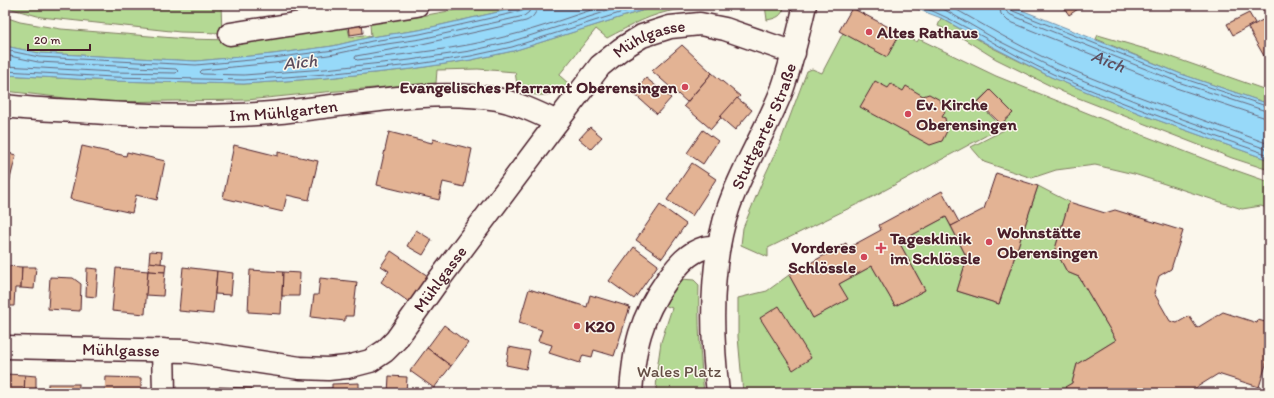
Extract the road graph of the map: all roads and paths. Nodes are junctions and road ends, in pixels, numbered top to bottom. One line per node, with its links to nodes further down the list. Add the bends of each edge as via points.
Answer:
1 (417, 5): 3 (street)
2 (805, 5): 4 (street, Stuttgarter Straße)
3 (230, 34)
4 (794, 53): 6 (street, Mühlgasse, via 725,29 700,24 670,27 642,36 600,66); 7 (street, Stuttgarter Straße, via 781,91 741,176 728,210)
5 (5, 106): 6 (street, Im Mühlgarten, via 175,116 271,113 421,96 459,95 499,100 531,110)
6 (556, 122): 9 (street, Mühlgasse, via 396,340 370,361 328,369 300,368 187,351)
7 (719, 246): 11 (street, via 704,248 681,261 656,296 639,335); 12 (street, Stuttgarter Straße, via 713,307)
8 (5, 346): 9 (street, Mühlgasse)
9 (163, 350): 10 (street)
10 (164, 393)
11 (631, 393)
12 (718, 393)

